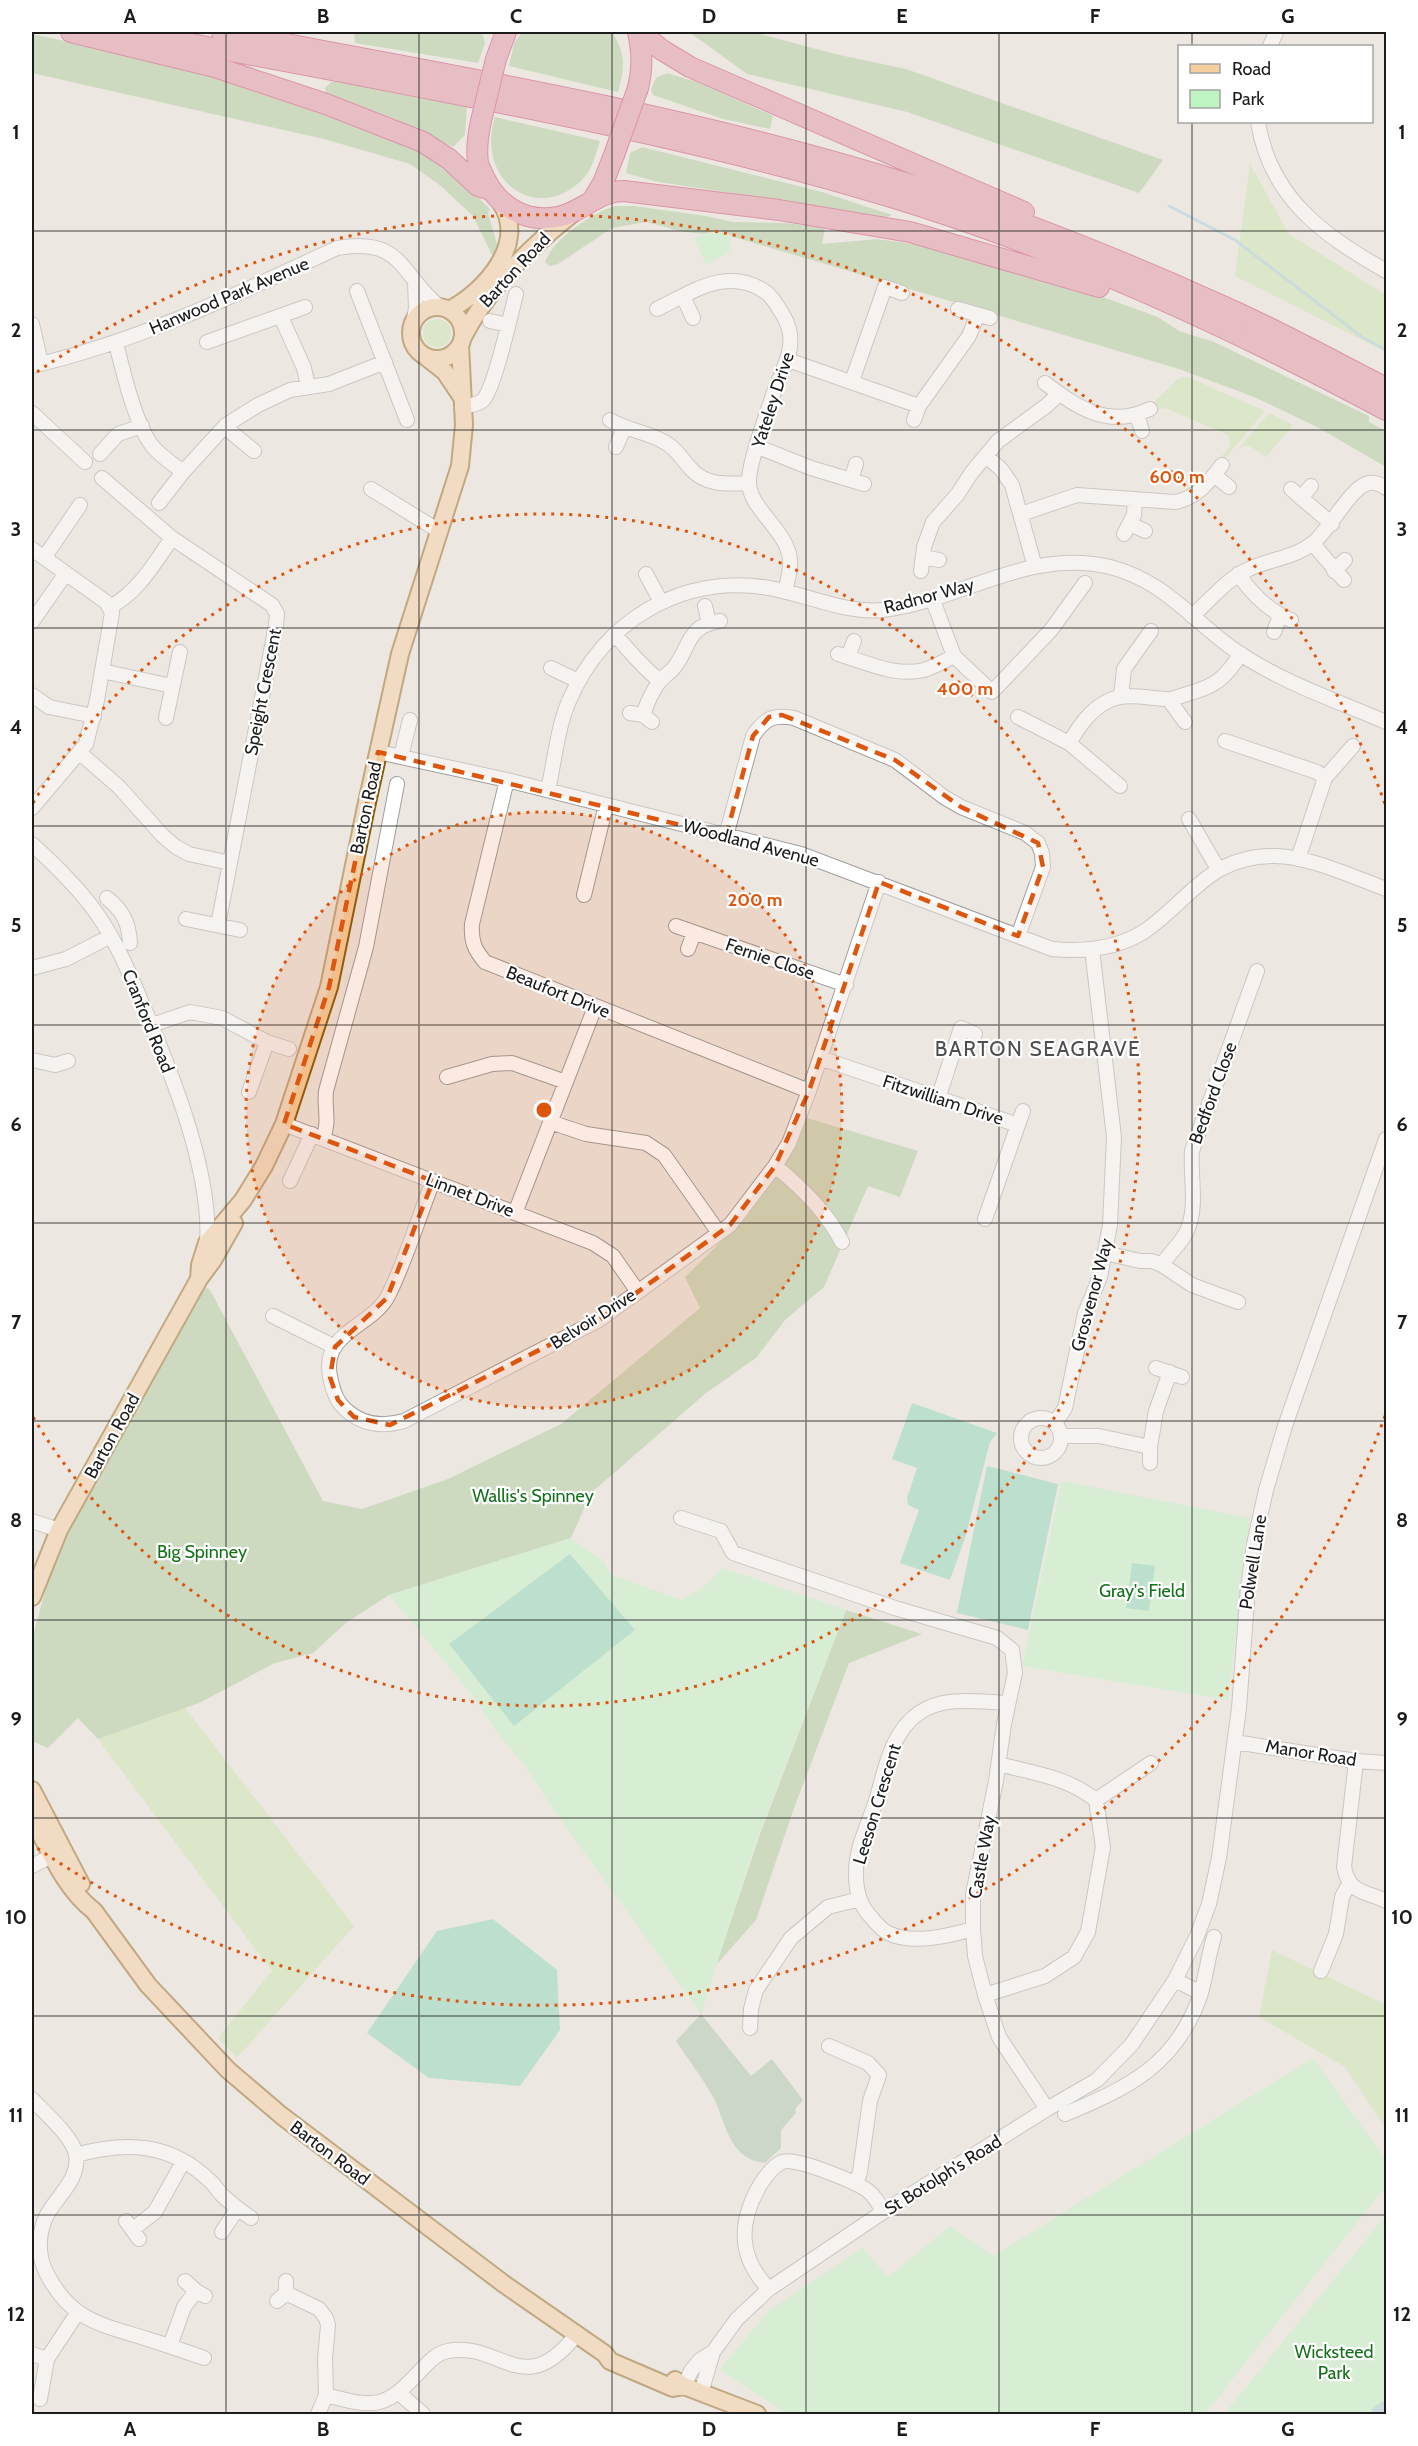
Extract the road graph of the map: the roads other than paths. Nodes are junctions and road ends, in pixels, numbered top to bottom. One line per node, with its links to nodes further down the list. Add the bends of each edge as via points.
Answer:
1 (71, 32): 7 (highway, via 215,67 326,104 423,142)
2 (122, 32): 18 (highway, via 543,111 795,169 958,219)
3 (222, 32): 10 (highway, via 686,123 885,177)
4 (506, 32): 7 (highway, bridge, via 477,142 478,165)
5 (638, 32): 8 (highway, bridge, via 642,73 614,155); 10 (highway, via 699,71 1056,226)
6 (1258, 123): 11 (street, via 1262,147 1280,185 1313,223)
7 (496, 197): 9 (highway, via 529,217 558,217); 19 (main road, Barton Road, via 510,223 504,256 470,298)
8 (594, 198): 9 (highway); 18 (highway, via 624,191 779,210 910,232 1129,297)
9 (578, 210): 28 (main road, Barton Road, via 541,238 515,266 475,314)
10 (1110, 256): 38 (highway, via 1230,309)
11 (1386, 271)
12 (415, 280): 19 (street, Hanwood Park Avenue, via 422,291); 25 (street); 30 (street, Hanwood Park Avenue, via 402,263 385,251 361,245 338,248)
13 (357, 291): 33 (street)
14 (902, 293): 35 (street, via 885,287)
15 (516, 294): 27 (street, Barton Road)
16 (682, 296): 20 (street, Yateley Drive); 23 (street); 32 (street, Yateley Drive, via 725,280 759,288 772,298 789,324 792,344)
17 (305, 307): 22 (street)
18 (1180, 308): 42 (highway)
19 (445, 309): 25 (main road, via 425,310); 28 (main road, via 460,321)
20 (657, 309)
21 (958, 309): 41 (street, via 983,317)
22 (281, 317): 29 (street); 37 (street)
23 (693, 318)
24 (490, 321): 27 (street, Barton Road)
25 (413, 323): 31 (main road, via 412,341)
26 (32, 324): 34 (street)
27 (508, 325): 40 (street, Barton Road, via 486,397 477,403)
28 (461, 341): 31 (main road, via 449,356 440,359); 40 (main road, Barton Road)
29 (207, 342)
30 (116, 344): 34 (street, Hanwood Park Avenue); 48 (street)
31 (423, 355): 40 (main road, via 445,372)
32 (788, 360): 35 (street); 52 (street, Yateley Drive)
33 (385, 362): 37 (street, via 329,384); 44 (street)
34 (36, 364)
35 (852, 381): 41 (street)
36 (1045, 383): 39 (street)
37 (308, 386): 47 (street, via 290,390)
38 (1386, 388)
39 (1059, 393): 50 (street, via 1089,412 1104,416 1143,412); 55 (street, via 998,441)
40 (461, 401): 70 (main road, Barton Road, via 464,425 460,466)
41 (919, 406): 46 (street)
42 (1386, 410)
43 (34, 420): 56 (street)
44 (407, 420)
45 (610, 420): 49 (street)
46 (914, 420)
47 (226, 425): 53 (street); 58 (street)
48 (142, 426): 54 (street, via 118,434); 58 (street, via 154,448)
49 (624, 428): 51 (street); 60 (street, via 668,443 704,480)
50 (1142, 431)
51 (616, 447)
52 (758, 447): 57 (street, via 857,482); 60 (street, Yateley Drive)
53 (254, 451)
54 (100, 454)
55 (987, 457): 68 (street, via 1012,485); 76 (street, via 933,522 922,564)
56 (85, 462)
57 (856, 464)
58 (183, 472): 66 (street)
59 (102, 478): 72 (street, Speight Crescent)
60 (748, 483): 83 (street, via 788,548 790,566)
61 (1311, 486): 69 (street, via 1296,493)
62 (1229, 487): 65 (street, via 1218,470 1188,500)
63 (1386, 488): 69 (street, via 1369,483 1358,488)
64 (371, 489): 70 (street)
65 (1135, 499): 68 (street, via 1077,495); 71 (street, via 1127,529)
66 (159, 503)
67 (80, 505): 75 (street)
68 (1021, 514): 78 (street)
69 (1332, 524): 73 (street)
70 (439, 531): 117 (main road, Barton Road, via 400,654)
71 (1145, 531)
72 (172, 538): 87 (street, via 141,582); 131 (street, Speight Crescent, via 272,605 277,614)
73 (1312, 544): 77 (street, via 1339,575); 81 (street, via 1286,558)
74 (32, 549): 75 (street)
75 (44, 558): 79 (street)
76 (939, 560)
77 (1345, 560)
78 (1035, 567): 84 (street, Radnor Way); 88 (street, Radnor Way, via 1061,562 1109,567 1155,585)
79 (66, 573): 87 (street); 89 (street)
80 (646, 574): 85 (street)
81 (1238, 574): 88 (street); 90 (street, via 1252,594 1286,617)
82 (1077, 588): 102 (street, via 1051,630)
83 (785, 592): 84 (street, Radnor Way, via 881,610); 85 (street, Radnor Way, via 744,584 719,585)
84 (932, 598): 96 (street)
85 (661, 602): 91 (street, Radnor Way)
86 (705, 606): 100 (street, via 715,622 695,632 673,669)
87 (110, 607): 98 (street)
88 (1192, 616): 95 (street, Radnor Way)
89 (32, 622)
90 (1274, 632)
91 (615, 635): 99 (street, Radnor Way); 100 (street)
92 (1149, 639): 104 (street, via 1124,669)
93 (854, 641): 96 (street, via 843,655 869,665 908,672 926,669)
94 (180, 652): 101 (street)
95 (1241, 654): 105 (street, via 1229,672 1210,687); 113 (street, Radnor Way, via 1291,681)
96 (954, 656): 102 (street)
97 (551, 668): 99 (street)
98 (102, 671): 101 (street); 107 (street)
99 (578, 681): 124 (street, Radnor Way, via 567,704)
100 (660, 681): 108 (street)
101 (172, 686): 110 (street)
102 (992, 692): 106 (street)
103 (32, 695): 107 (street, via 49,707)
104 (1120, 697): 105 (street); 115 (street, via 1094,710)
105 (1169, 700): 112 (street)
106 (1004, 701)
107 (93, 716): 118 (street)
108 (642, 717)
109 (1018, 717): 115 (street)
110 (166, 718)
111 (410, 720): 119 (street)
112 (1185, 722)
113 (1386, 722)
114 (1225, 741): 120 (street, via 1241,739)
115 (1069, 742): 123 (street)
116 (1353, 746): 120 (street)
117 (378, 752): 119 (street, Woodland Avenue); 168 (main road, Barton Road, via 329,987)
118 (80, 753): 126 (street); 131 (street, via 176,847 189,854)
119 (401, 756): 121 (street, Woodland Avenue)
120 (1325, 778): 130 (street)
121 (507, 780): 124 (street, Woodland Avenue); 151 (street, Beaufort Drive, via 472,924 475,951 485,962)
122 (397, 784): 170 (street, Barton Road, via 366,947 326,1091 328,1126)
123 (1120, 786)
124 (548, 790): 125 (street, Woodland Avenue)
125 (606, 805): 128 (street, Woodland Avenue); 135 (street)
126 (32, 808)
127 (1189, 819): 132 (street)
128 (726, 836): 133 (street, Woodland Avenue, via 801,854); 144 (street, via 753,735 769,717 795,718 895,760 961,807 1025,833 1038,843 1042,867)
129 (32, 844): 142 (street, Cranford Road, via 84,897)
130 (1298, 859): 132 (street, via 1272,856 1231,862); 134 (street)
131 (230, 863): 139 (street, Speight Crescent)
132 (1218, 869): 147 (street, Woodland Avenue, via 1145,930 1129,939)
133 (879, 882): 144 (street, Woodland Avenue); 150 (street, Belvoir Drive)
134 (1386, 889)
135 (584, 895)
136 (107, 898): 137 (street)
137 (124, 918): 142 (street); 145 (street)
138 (186, 919): 139 (street)
139 (218, 926): 141 (street)
140 (676, 926): 143 (street, Fernie Close)
141 (240, 930)
142 (109, 933): 148 (street, via 66,959); 153 (street, Cranford Road)
143 (694, 933): 146 (street); 150 (street, Fernie Close)
144 (1018, 936): 147 (street, Woodland Avenue, via 1052,950)
145 (130, 943)
146 (688, 949)
147 (1092, 949): 180 (street, Grosvenor Way, via 1114,1137)
148 (32, 968)
149 (1257, 971): 181 (street, Bedford Close, via 1245,982 1192,1151 1193,1215 1187,1232)
150 (846, 984): 158 (street, Belvoir Drive)
151 (595, 1007): 162 (street); 163 (street, Beaufort Drive)
152 (946, 1023): 154 (street)
153 (152, 1025): 156 (street, via 190,1012 222,1018); 178 (street, Cranford Road, via 196,1155)
154 (961, 1028): 155 (street); 165 (street)
155 (975, 1034)
156 (267, 1042): 157 (street); 164 (street)
157 (289, 1049)
158 (820, 1058): 163 (street, Belvoir Drive); 165 (street, Fitzwilliam Drive)
159 (32, 1060): 160 (street, via 55,1065)
160 (68, 1061)
161 (447, 1077): 162 (street, via 492,1064 512,1063)
162 (566, 1082): 167 (street)
163 (809, 1091): 172 (street, Belvoir Drive)
164 (249, 1092)
165 (938, 1099): 169 (street, Fitzwilliam Drive)
166 (1023, 1111): 169 (street)
167 (550, 1122): 176 (street); 177 (street, via 586,1134 646,1143 664,1155)
168 (284, 1124): 170 (street, Linnet Drive); 178 (main road, Barton Road, via 241,1210)
169 (1018, 1125): 175 (street, Fitzwilliam Drive)
170 (317, 1136): 173 (street, Barton Road); 174 (street, Linnet Drive)
171 (1386, 1139): 198 (street, Polwell Lane, via 1288,1416 1266,1490 1248,1587)
172 (775, 1167): 177 (street, Belvoir Drive, via 730,1225); 179 (street, via 797,1184 829,1219)
173 (290, 1181)
174 (432, 1181): 176 (street, Linnet Drive); 187 (street, via 387,1298)
175 (984, 1210)
176 (515, 1213): 183 (street, Linnet Drive, via 604,1248 622,1266)
177 (719, 1233): 183 (street, Belvoir Drive)
178 (215, 1234): 195 (main road, Barton Road, via 213,1260)
179 (842, 1242)
180 (1105, 1253): 181 (street); 189 (street, Grosvenor Way, via 1085,1313 1065,1408)
181 (1162, 1265): 184 (street, via 1192,1285)
182 (1227, 1282): 184 (street)
183 (638, 1292): 187 (street, Belvoir Drive, via 568,1338 390,1425 365,1422 338,1400 329,1367)
184 (1222, 1296): 185 (street)
185 (1238, 1302)
186 (273, 1316): 187 (street)
187 (335, 1347)
188 (1170, 1372): 191 (street, via 1156,1411)
189 (1055, 1423): 190 (street); 190 (street, via 1042,1418 1029,1422 1021,1433 1022,1445 1033,1457 1044,1458 1059,1449)
190 (1061, 1436): 191 (street, via 1099,1436)
191 (1150, 1447): 192 (street)
192 (1150, 1463)
193 (681, 1518): 197 (street, Castle Way, via 721,1531 733,1553 997,1638 1012,1650 1015,1662)
194 (32, 1521): 195 (street)
195 (59, 1530): 196 (main road, Barton Road)
196 (32, 1597)
197 (1008, 1703): 202 (street, Castle Way); 209 (street, Leeson Crescent, via 940,1703 904,1724 892,1748 858,1853 855,1875)
198 (1235, 1742): 199 (street, Manor Road); 214 (street, Polwell Lane, via 1220,1858 1209,1904)
199 (1356, 1761): 201 (street, Manor Road); 208 (street, via 1344,1867)
200 (1151, 1763): 204 (street)
201 (1386, 1763)
202 (999, 1764): 204 (street, via 1056,1777); 211 (street, Castle Way, via 973,1894)
203 (32, 1790): 206 (main road, Barton Road)
204 (1096, 1800): 217 (street, via 1103,1847 1088,1932 1074,1957 1045,1976)
205 (32, 1817): 206 (main road, Barton Road)
206 (57, 1853): 207 (street); 238 (main road, Barton Road, via 148,1985 228,2070 356,2173)
207 (32, 1866)
208 (1349, 1884): 210 (street); 213 (street)
209 (860, 1899): 211 (street, Leeson Crescent, via 872,1918 888,1932 922,1938); 218 (street, via 828,1907 791,1938 756,1990)
210 (1386, 1900)
211 (973, 1929): 217 (street, Castle Way)
212 (1214, 1937): 215 (street)
213 (1322, 1971)
214 (1175, 1980): 215 (street); 216 (street, Polwell Lane)
215 (1201, 1993): 221 (street, via 1178,2042 1157,2064)
216 (1167, 1994): 220 (street, St Botolph's Road, via 1132,2044)
217 (985, 1995): 223 (street, Castle Way, via 999,2037)
218 (750, 2028)
219 (829, 2046): 227 (street, via 868,2063 879,2075 870,2101)
220 (1097, 2080): 221 (street); 223 (street, St Botolph's Road)
221 (1108, 2095): 224 (street)
222 (33, 2104): 225 (street, via 72,2143)
223 (1047, 2109): 229 (street, St Botolph's Road)
224 (1065, 2114)
225 (76, 2155): 226 (street, via 117,2146 140,2146); 233 (street, via 72,2179)
226 (183, 2162): 228 (street, via 211,2182); 231 (street, via 155,2212)
227 (856, 2184): 229 (street, via 873,2196); 235 (street, via 794,2161 783,2161 774,2167 751,2200 744,2229 752,2268)
228 (237, 2209): 230 (street); 232 (street)
229 (883, 2212): 235 (street, St Botolph's Road)
230 (251, 2218)
231 (132, 2230)
232 (222, 2232)
233 (36, 2236): 237 (street, via 52,2285)
234 (185, 2281): 239 (street, via 201,2293 184,2307)
235 (769, 2289): 240 (street, St Botolph's Road, via 737,2319)
236 (283, 2292): 247 (street, via 319,2309 326,2318)
237 (78, 2312): 239 (street, via 109,2329); 243 (street)
238 (576, 2335): 244 (main road, Barton Road, via 610,2361 643,2377 673,2388); 245 (street, via 561,2354 534,2366 510,2365 470,2351 443,2352 434,2356)
239 (170, 2346): 242 (street)
240 (713, 2352): 244 (street, St Botolph's Road, via 700,2360); 246 (street, St Botolph's Road)
241 (32, 2354): 243 (street)
242 (204, 2358)
243 (47, 2360): 248 (street)
244 (684, 2386): 246 (main road, Barton Road)
245 (399, 2393): 247 (street, via 375,2404); 250 (street)
246 (701, 2393): 251 (main road, Barton Road)
247 (326, 2395): 249 (street)
248 (40, 2399)
249 (318, 2415)
250 (423, 2415)
251 (757, 2415)

